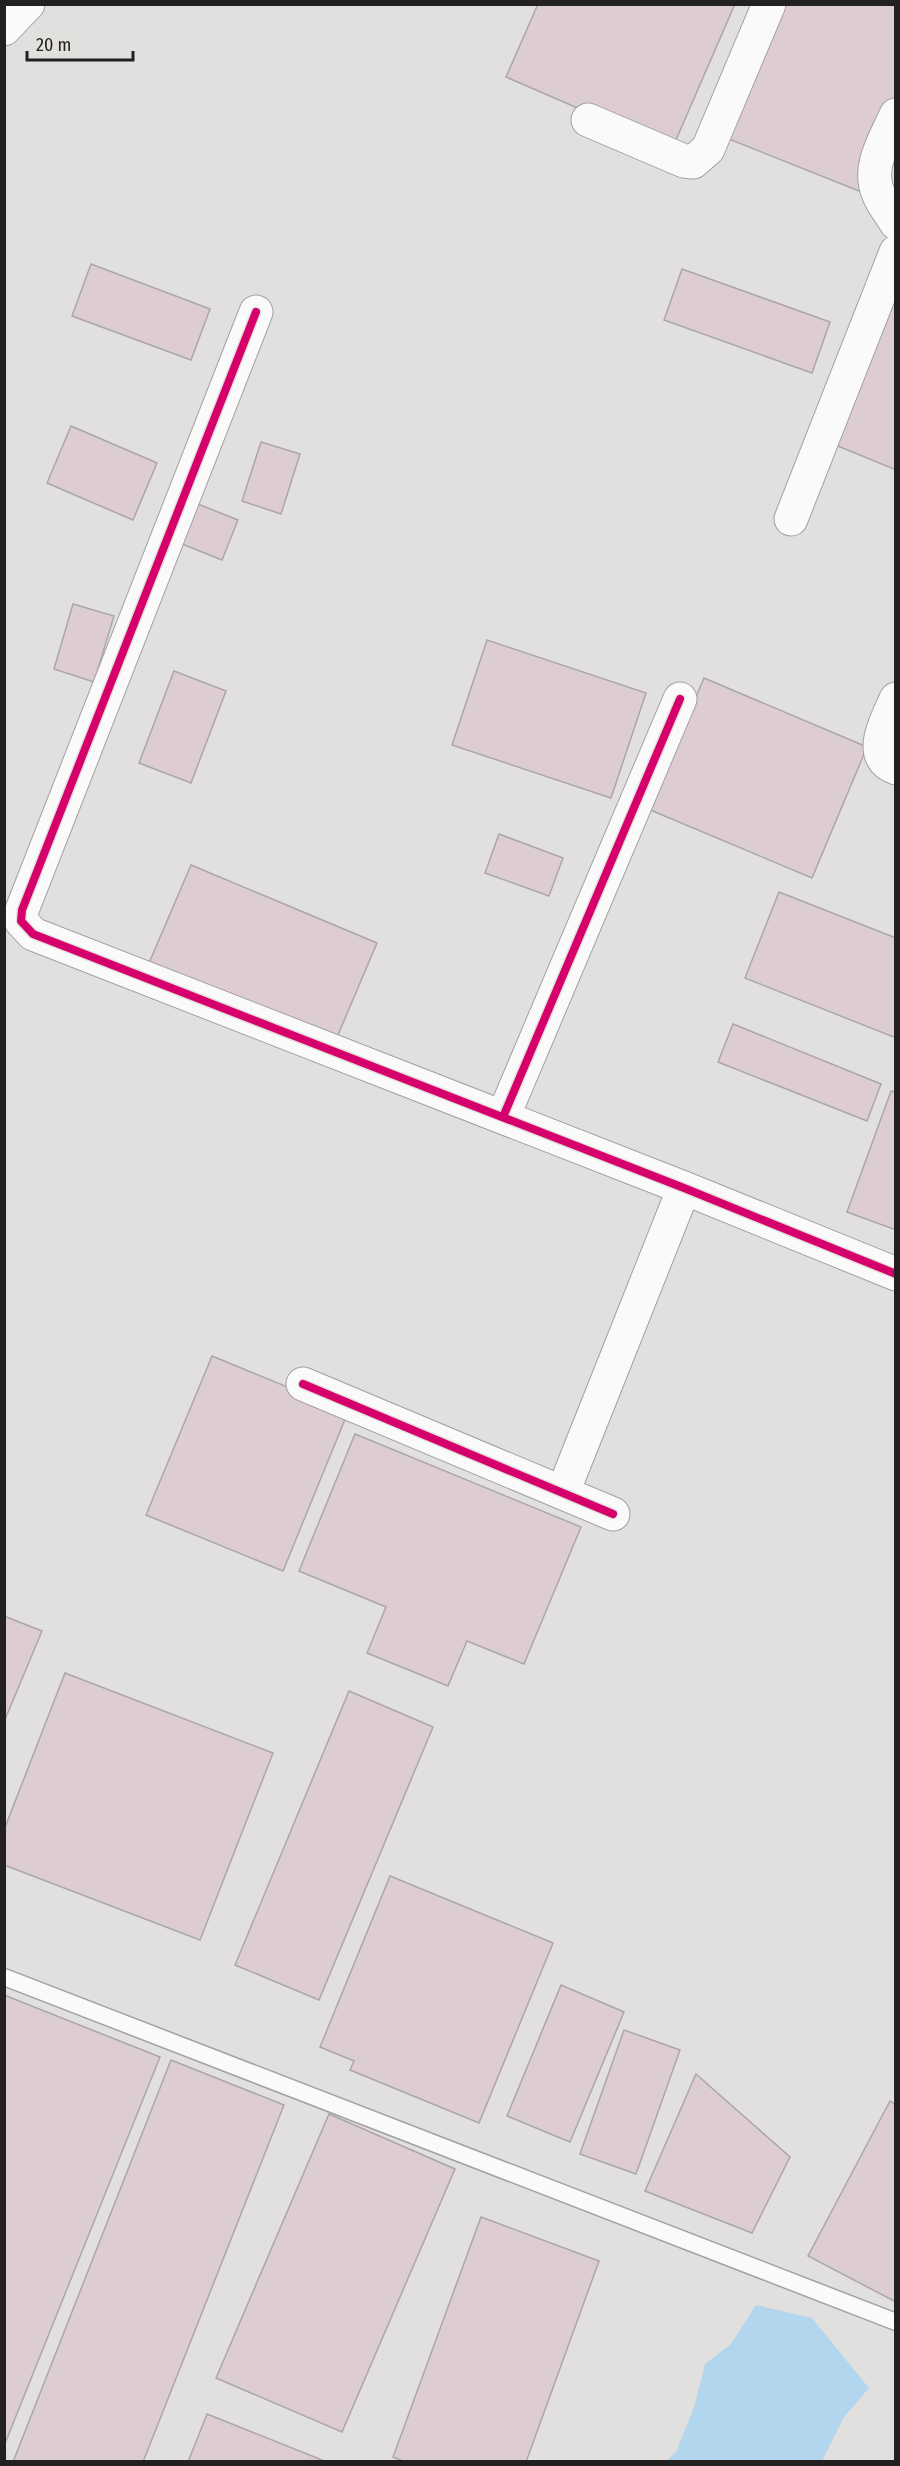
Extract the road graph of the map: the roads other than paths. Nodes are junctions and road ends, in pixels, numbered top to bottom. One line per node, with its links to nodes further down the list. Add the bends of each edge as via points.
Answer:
1 (28, 4): 3 (street)
2 (769, 4): 5 (street, via 708,149 693,162)
3 (4, 29)
4 (896, 115): 6 (street, via 874,167 879,196)
5 (588, 120)
6 (894, 217)
7 (896, 252): 9 (street)
8 (256, 312): 13 (street, via 22,909 21,921 33,934)
9 (791, 519)
10 (680, 699): 13 (street)
11 (896, 699): 12 (street, via 879,740 881,756)
12 (896, 768)
13 (503, 1117): 14 (street)
14 (684, 1188): 15 (street); 17 (street)
15 (896, 1274)
16 (303, 1384): 17 (street)
17 (563, 1492): 18 (street)
18 (613, 1514)
19 (4, 1977): 20 (lane)
20 (896, 2322)

